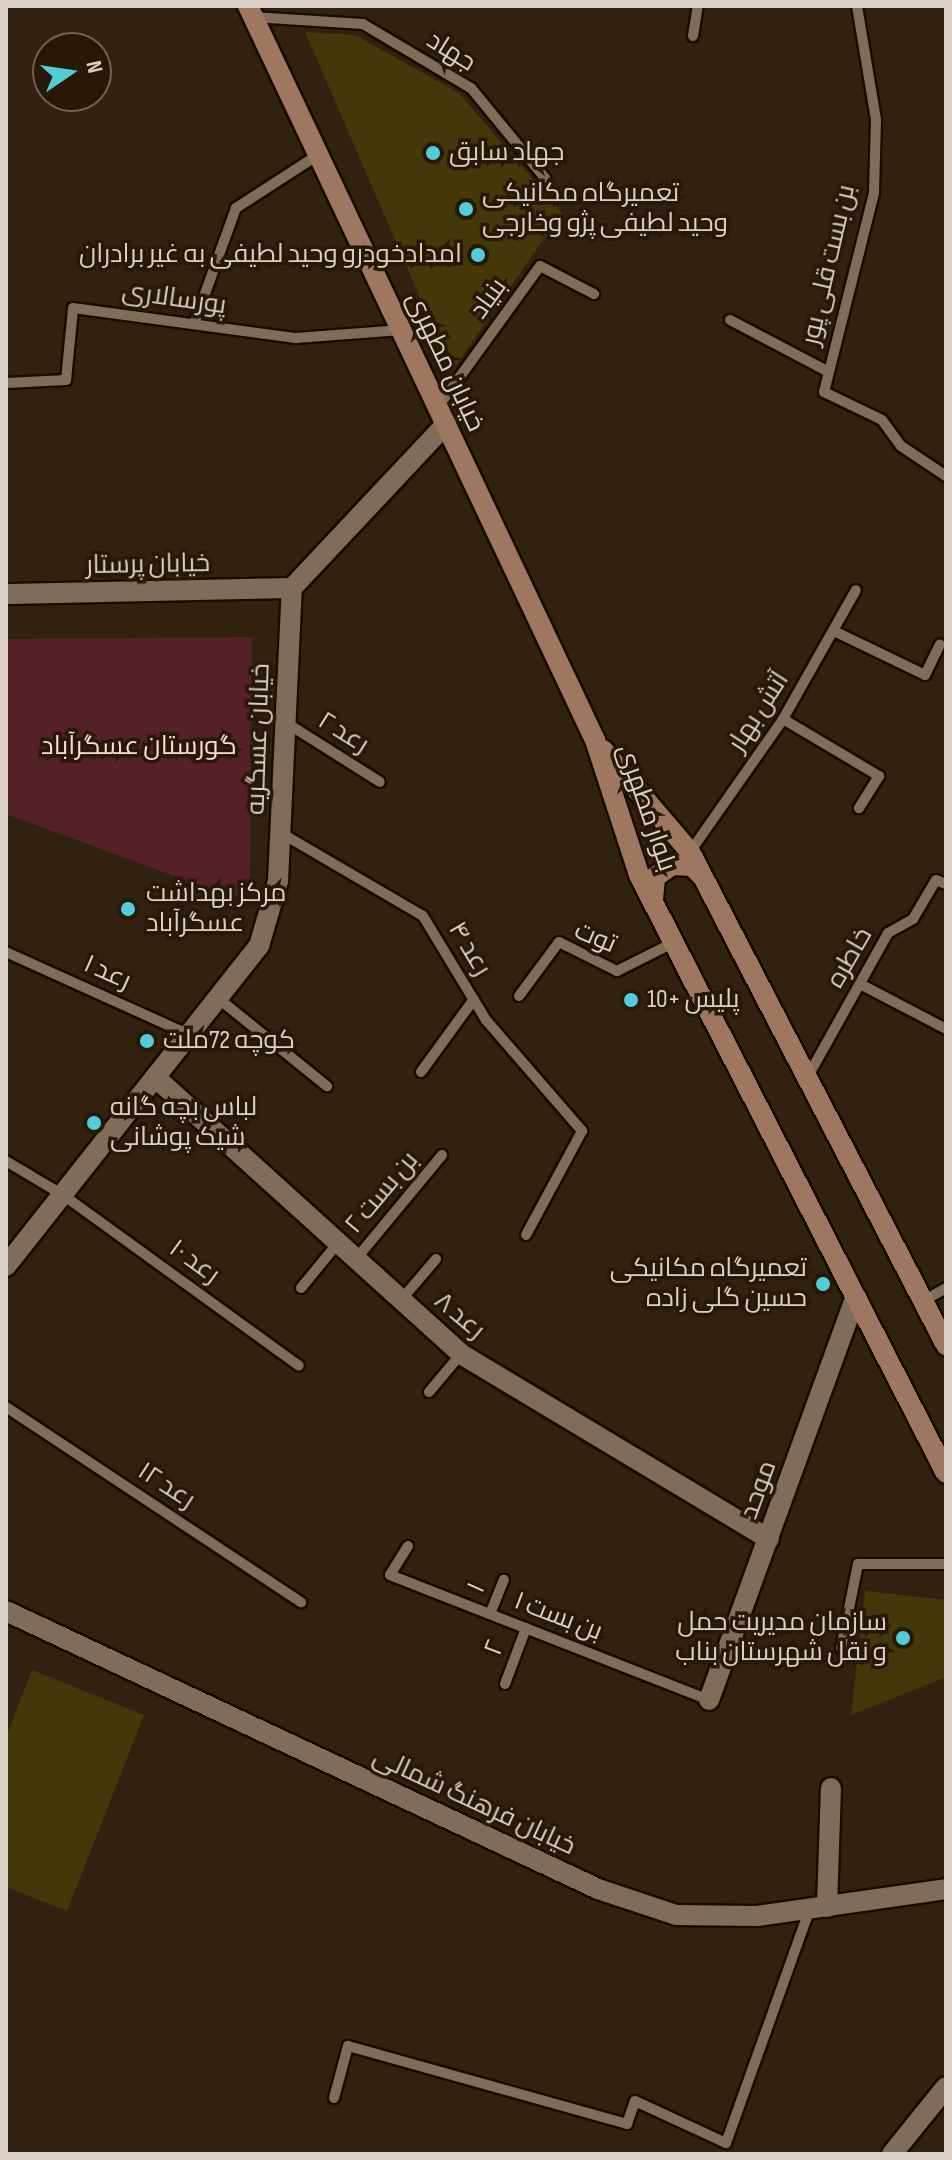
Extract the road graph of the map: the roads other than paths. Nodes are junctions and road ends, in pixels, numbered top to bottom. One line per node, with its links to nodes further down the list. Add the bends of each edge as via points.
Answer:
1 (698, 6): 4 (lane)
2 (857, 6): 11 (lane, بن بست قلی پور, via 876,120 874,193)
3 (250, 11): 5 (main road, خیابان مطهری); 6 (lane, جهاد, via 363,24 471,88)
4 (693, 36)
5 (318, 155): 9 (lane, via 236,208); 10 (main road, خیابان مطهری)
6 (545, 178)
7 (594, 294): 13 (lane, بنیاد, via 540,266)
8 (730, 320): 11 (lane)
9 (194, 324): 10 (lane, پورسالاری, via 296,338); 12 (lane, پورسالاری, via 73,308 66,380)
10 (402, 330): 13 (main road, خیابان مطهری)
11 (827, 371): 14 (lane, بن بست قلی پور, via 824,392 882,420 901,446)
12 (6, 383)
13 (442, 415): 15 (street); 22 (main road, خیابان مطهری)
14 (946, 476)
15 (292, 588): 17 (street, خیابان پرستار); 21 (street, خیابان عسگریه)
16 (856, 590): 18 (lane, آتش بهار)
17 (6, 594)
18 (836, 632): 19 (lane, via 925,675); 20 (lane, آتش بهار)
19 (940, 644)
20 (783, 719): 24 (lane, via 879,776); 26 (lane, آتش بهار)
21 (283, 721): 23 (lane, رعد ۲); 25 (street, خیابان عسگریه)
22 (595, 740): 26 (main road, بلوار مطهری); 29 (main road, بلوار مطهری)
23 (380, 782)
24 (859, 808)
25 (281, 833): 34 (street, خیابان عسگریه, via 278,881 267,927); 35 (lane, رعد ۴, via 423,916)
26 (690, 852): 27 (main road, بلوار مطهری)
27 (704, 879): 29 (main road, via 692,866 663,869 651,887); 40 (main road, بلوار مطهری)
28 (946, 884): 32 (lane, خاطره, via 936,880 913,919 888,933)
29 (654, 906): 30 (main road, بلوار مطهری)
30 (673, 943): 33 (lane, توت, via 617,971 559,942); 52 (main road, بلوار مطهری)
31 (6, 952): 37 (lane, رعد ۱)
32 (860, 984): 36 (lane); 40 (lane, خاطره)
33 (519, 996)
34 (219, 999): 37 (street, خیابان عسگریه); 41 (lane)
35 (474, 999): 38 (lane); 45 (lane, رعد ۴, via 582,1131)
36 (946, 1029)
37 (190, 1035): 39 (street, خیابان عسگریه)
38 (421, 1072)
39 (156, 1078): 44 (street, خیابان عسگریه); 46 (street, رعد ۸)
40 (807, 1078): 54 (main road, بلوار مطهری)
41 (327, 1086)
42 (442, 1155): 47 (lane, بن بست ۲)
43 (6, 1161): 44 (lane, رعد ۱۰)
44 (63, 1195): 49 (street, خیابان عسگریه); 57 (lane, رعد ۱۰)
45 (526, 1235)
46 (338, 1243): 47 (street, رعد ۸); 50 (lane)
47 (356, 1259): 53 (street, رعد ۸)
48 (436, 1259): 53 (lane)
49 (7, 1262)
50 (301, 1288)
51 (946, 1288): 54 (lane)
52 (856, 1297): 60 (main road, بلوار مطهری); 61 (street, موحد)
53 (401, 1300): 56 (street, رعد ۸)
54 (923, 1301): 55 (main road, بلوار مطهری)
55 (946, 1345)
56 (461, 1354): 58 (lane); 61 (street, رعد ۸)
57 (299, 1366)
58 (429, 1392)
59 (6, 1407): 65 (lane, رعد ۱۲)
60 (946, 1473)
61 (769, 1539): 71 (street, موحد)
62 (408, 1546): 67 (lane, بن بست ۱, via 390,1575)
63 (946, 1564): 69 (lane, via 858,1564)
64 (504, 1580): 67 (lane, ۱)
65 (301, 1602)
66 (6, 1611): 74 (street, خیابان فرهنگ شمالی, via 598,1889 676,1915 744,1917)
67 (490, 1614): 68 (lane, بن بست ۱)
68 (526, 1628): 70 (lane, ۲); 71 (lane, بن بست ۱)
69 (841, 1648)
70 (505, 1684)
71 (709, 1700)
72 (831, 1788): 74 (street)
73 (946, 1889): 74 (street, خیابان فرهنگ شمالی)
74 (818, 1908): 76 (lane, via 726,2143 635,2101 627,2124 348,2046)
75 (946, 2087): 77 (street)
76 (334, 2098)
77 (893, 2154)

